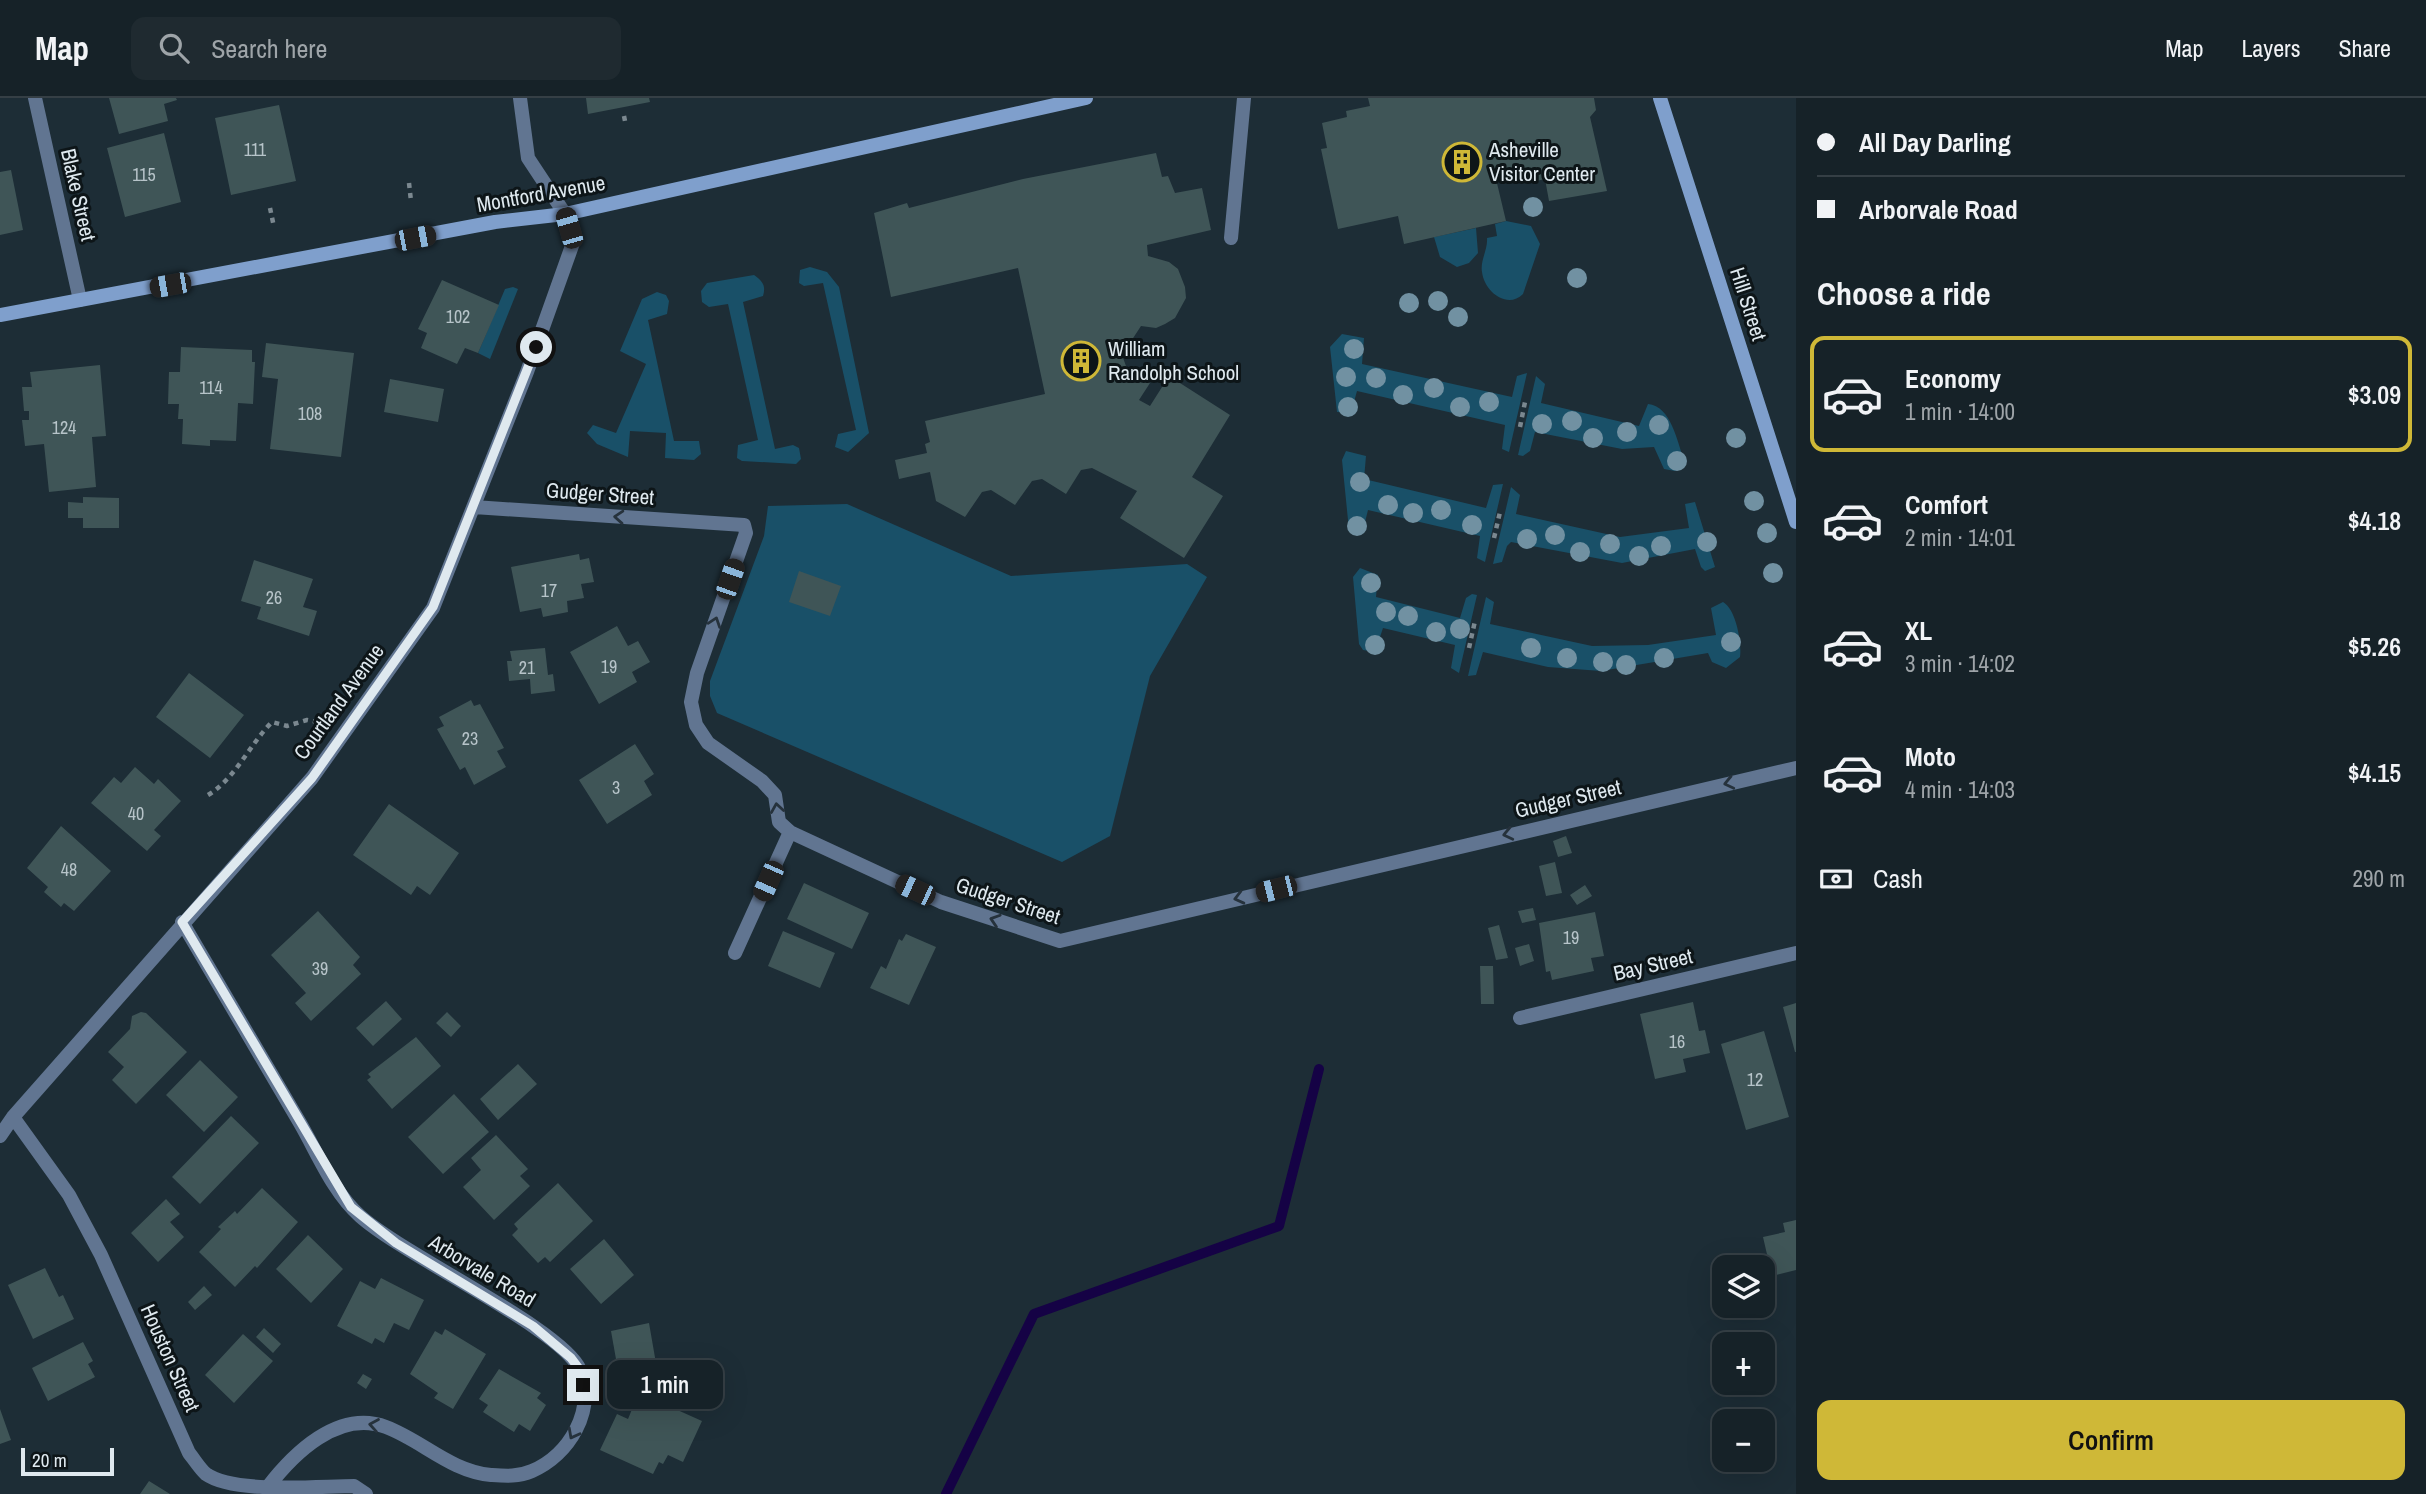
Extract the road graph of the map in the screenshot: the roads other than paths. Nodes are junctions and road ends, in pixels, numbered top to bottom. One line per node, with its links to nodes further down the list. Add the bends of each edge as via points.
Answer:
1 (35, 98): 8 (street, Blake Street)
2 (520, 98): 6 (street, via 528,158)
3 (1086, 98): 6 (street, Montford Avenue)
4 (1244, 98): 7 (street)
5 (1660, 98): 11 (street, Hill Street)
6 (565, 214): 8 (street, Montford Avenue, via 495,222); 10 (street, Courtland Avenue, via 573,243 569,259)
7 (1231, 237)
8 (80, 300): 9 (street, Montford Avenue)
9 (0, 315)
10 (474, 507): 13 (street, Gudger Street, one-way to 10, via 779,822 775,795 708,743 696,725 691,702 746,533 744,525); 14 (street, Courtland Avenue, via 433,607 312,778)
11 (1796, 522)
12 (1796, 768): 13 (street, Gudger Street, one-way to 13, via 1060,941 941,902)
13 (790, 832): 15 (street)
14 (182, 922): 18 (street, Courtland Avenue); 20 (street, Arborvale Road, one-way to 20, via 351,1207 396,1243 533,1326 571,1358 583,1385 578,1427 568,1445 532,1471 512,1477 471,1472 385,1427 351,1423 289,1459)
15 (735, 953)
16 (1796, 953): 17 (street, Bay Street)
17 (1520, 1018)
18 (13, 1117): 19 (street, Courtland Avenue); 20 (street, Houston Street, via 69,1195 189,1453 207,1475 228,1485)
19 (0, 1136)
20 (267, 1488): 21 (street, Houston Street, via 354,1486)
21 (366, 1494)

